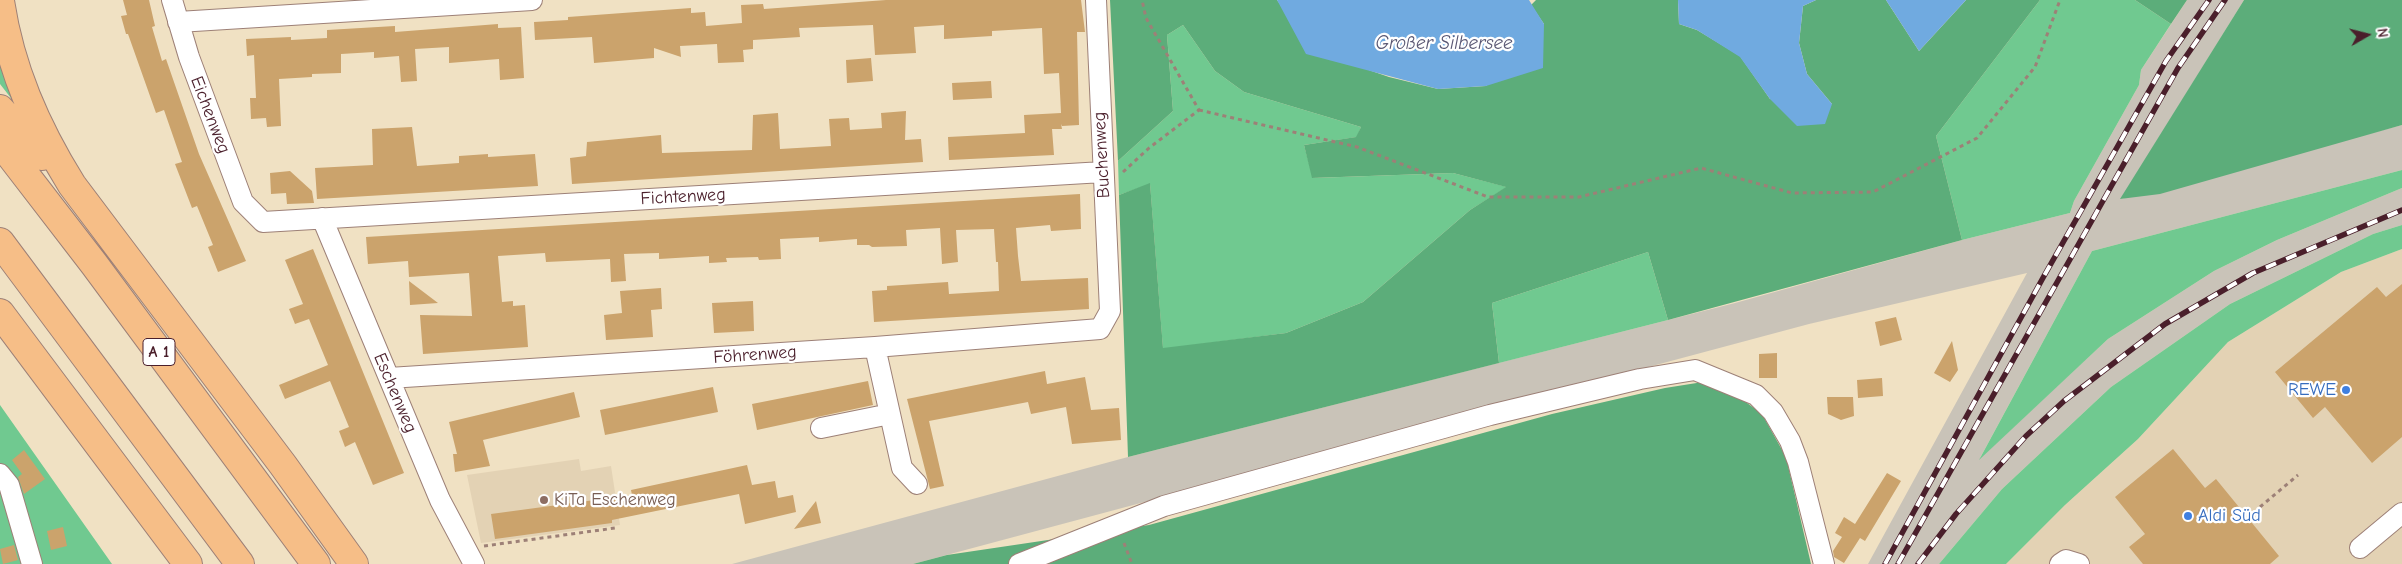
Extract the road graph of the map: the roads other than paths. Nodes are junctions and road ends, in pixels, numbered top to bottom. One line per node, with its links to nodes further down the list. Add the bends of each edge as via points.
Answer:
1 (172, 0): 6 (street, Eichenweg)
2 (532, 0): 5 (street)
3 (1096, 0): 9 (street, Buchenweg)
4 (0, 1): 10 (highway, via 10,51 27,102 48,147)
5 (379, 5): 6 (street)
6 (178, 22): 12 (street, Eichenweg, via 243,202)
7 (0, 109): 10 (highway)
8 (0, 142): 28 (highway, A 1)
9 (1103, 172): 11 (street, Fichtenweg); 14 (street, Buchenweg)
10 (72, 185): 29 (highway)
11 (322, 218): 12 (street, Fichtenweg); 17 (street, Eschenweg)
12 (263, 222)
13 (0, 242): 27 (highway)
14 (1110, 311): 16 (street, Föhrenweg, via 1100,329)
15 (0, 313): 26 (highway)
16 (875, 347): 17 (street, Föhrenweg); 18 (street)
17 (389, 378): 24 (street, Eschenweg, via 440,500)
18 (890, 414): 19 (street); 21 (street, via 902,468)
19 (821, 428)
20 (0, 474): 25 (street, via 9,485)
21 (917, 484)
22 (2402, 513): 23 (street)
23 (2360, 548)
24 (471, 558)
25 (32, 564)
26 (188, 564)
27 (240, 564)
28 (316, 564)
29 (354, 564)
30 (1019, 564): 31 (street, via 1164,506 1490,415 1640,379 1695,370 1756,394 1773,412 1795,455)
31 (1824, 564)
32 (2060, 564): 33 (street, via 2066,560)
33 (2079, 564)

